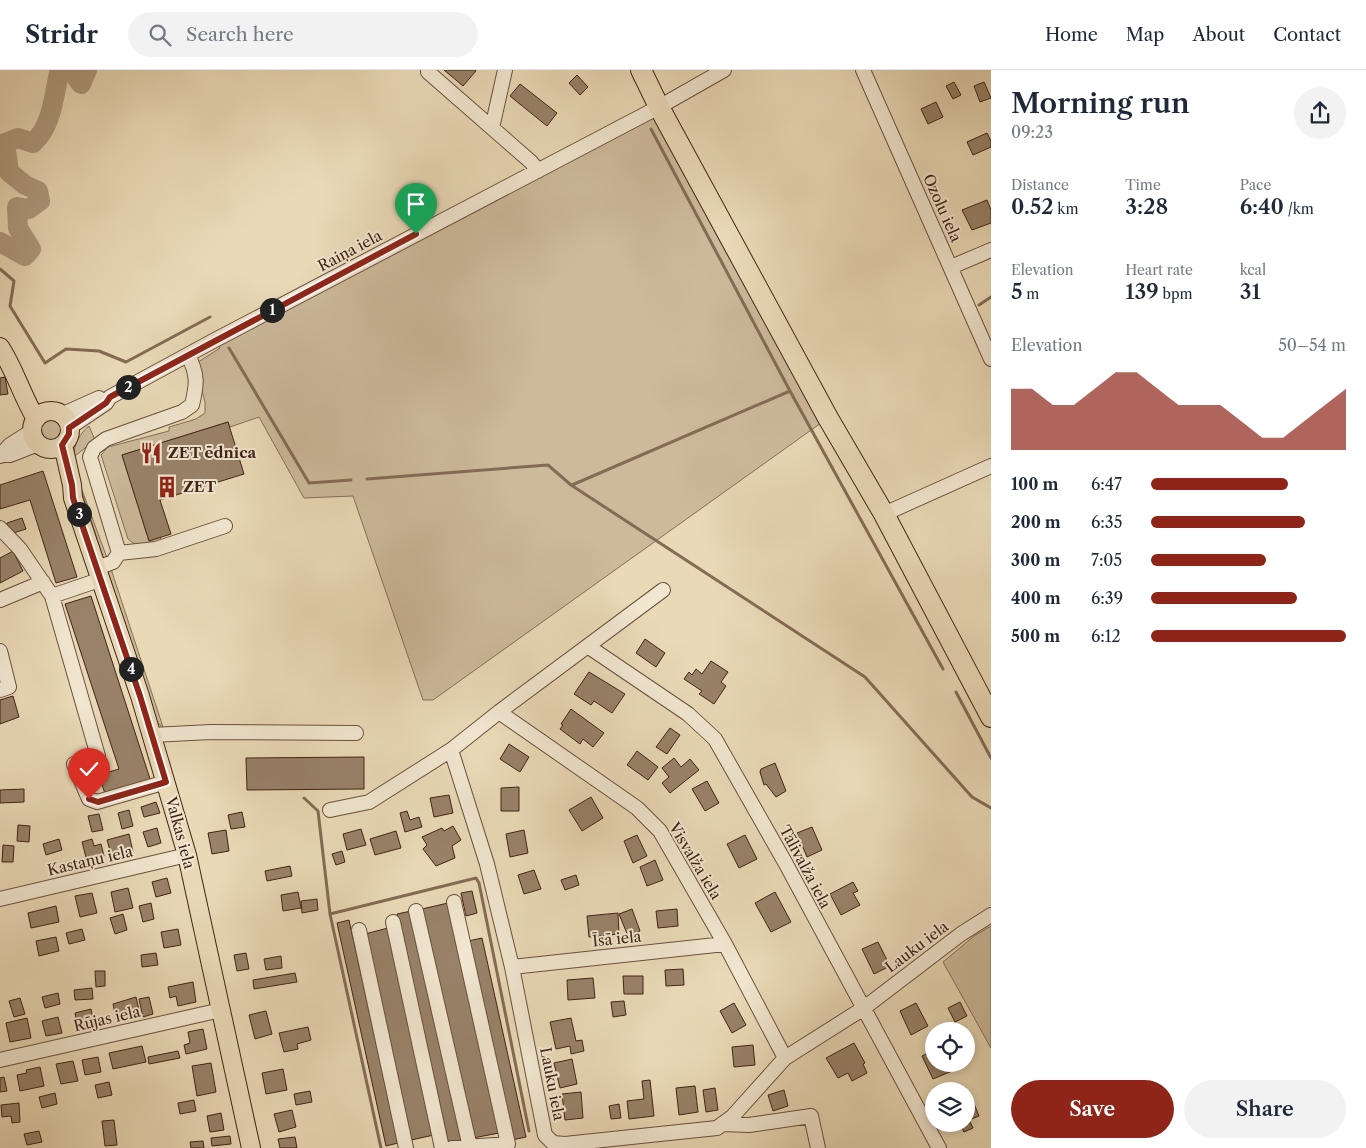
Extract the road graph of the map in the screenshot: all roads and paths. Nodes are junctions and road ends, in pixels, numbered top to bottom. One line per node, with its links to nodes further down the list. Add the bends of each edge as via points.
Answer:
1 (428, 70): 7 (street)
2 (505, 70): 7 (street)
3 (641, 70): 6 (highway)
4 (724, 70): 6 (street, Raiņa iela)
5 (863, 70): 10 (street, Ozolu iela)
6 (659, 107): 8 (street, Raiņa iela); 17 (highway, via 828,418)
7 (492, 128): 8 (street)
8 (538, 170): 12 (street, Raiņa iela)
9 (991, 250): 10 (street)
10 (951, 267): 13 (street, Ozolu iela)
11 (1, 351): 14 (main road, Valkas iela, via 15,372 18,384)
12 (188, 355): 14 (street, Raiņa iela, via 110,397 106,403); 20 (street, via 197,385 192,405 182,412 106,439 94,448 90,457)
13 (991, 360)
14 (50, 430): 15 (street, Raiņa iela, via 10,445); 21 (main road, Valkas iela, via 66,490 73,498)
15 (0, 456)
16 (991, 466): 17 (street)
17 (884, 514): 30 (highway)
18 (225, 526): 20 (street, via 156,549)
19 (0, 528): 22 (street, via 20,549)
20 (119, 553): 21 (street)
21 (100, 574): 24 (street); 32 (main road, Valkas iela)
22 (43, 582): 24 (street); 25 (street)
23 (664, 590): 26 (street)
24 (52, 596): 34 (street, via 98,756 74,764 89,799 98,802)
25 (0, 600)
26 (589, 646): 29 (street); 45 (street, Tālivalža iela, via 688,714 715,740)
27 (0, 651): 28 (street, via 9,687)
28 (0, 690)
29 (499, 712): 33 (street); 43 (street, Visvalža iela, via 637,808 660,831)
30 (991, 717)
31 (356, 733): 32 (street)
32 (152, 735): 34 (main road, Valkas iela)
33 (451, 750): 35 (street, via 369,802); 44 (street, Lauku iela, via 487,864)
34 (166, 782): 36 (main road, Valkas iela)
35 (330, 810)
36 (187, 855): 37 (street, Kastaņu iela); 46 (main road, Valkas iela)
37 (0, 899)
38 (454, 902): 51 (street, via 508,1144)
39 (416, 911): 51 (street)
40 (991, 915): 45 (street, Lauku iela)
41 (392, 922): 54 (street)
42 (359, 930): 53 (street)
43 (725, 944): 44 (street, Īsā iela); 47 (street, Visvalža iela)
44 (512, 966): 50 (street, Lauku iela, via 545,1135)
45 (864, 1008): 47 (street, Lauku iela); 57 (street, Tālivalža iela)
46 (221, 1010): 48 (street, Rūjas iela); 52 (main road, Valkas iela)
47 (784, 1058): 49 (street, Lauku iela)
48 (0, 1060)
49 (722, 1124): 50 (street, Lauku iela, via 717,1128); 56 (street, via 750,1125 811,1116)
50 (553, 1145)
51 (470, 1147): 55 (street)
52 (251, 1148)
53 (406, 1148)
54 (442, 1148)
55 (452, 1148)
56 (818, 1148)
57 (939, 1148)

